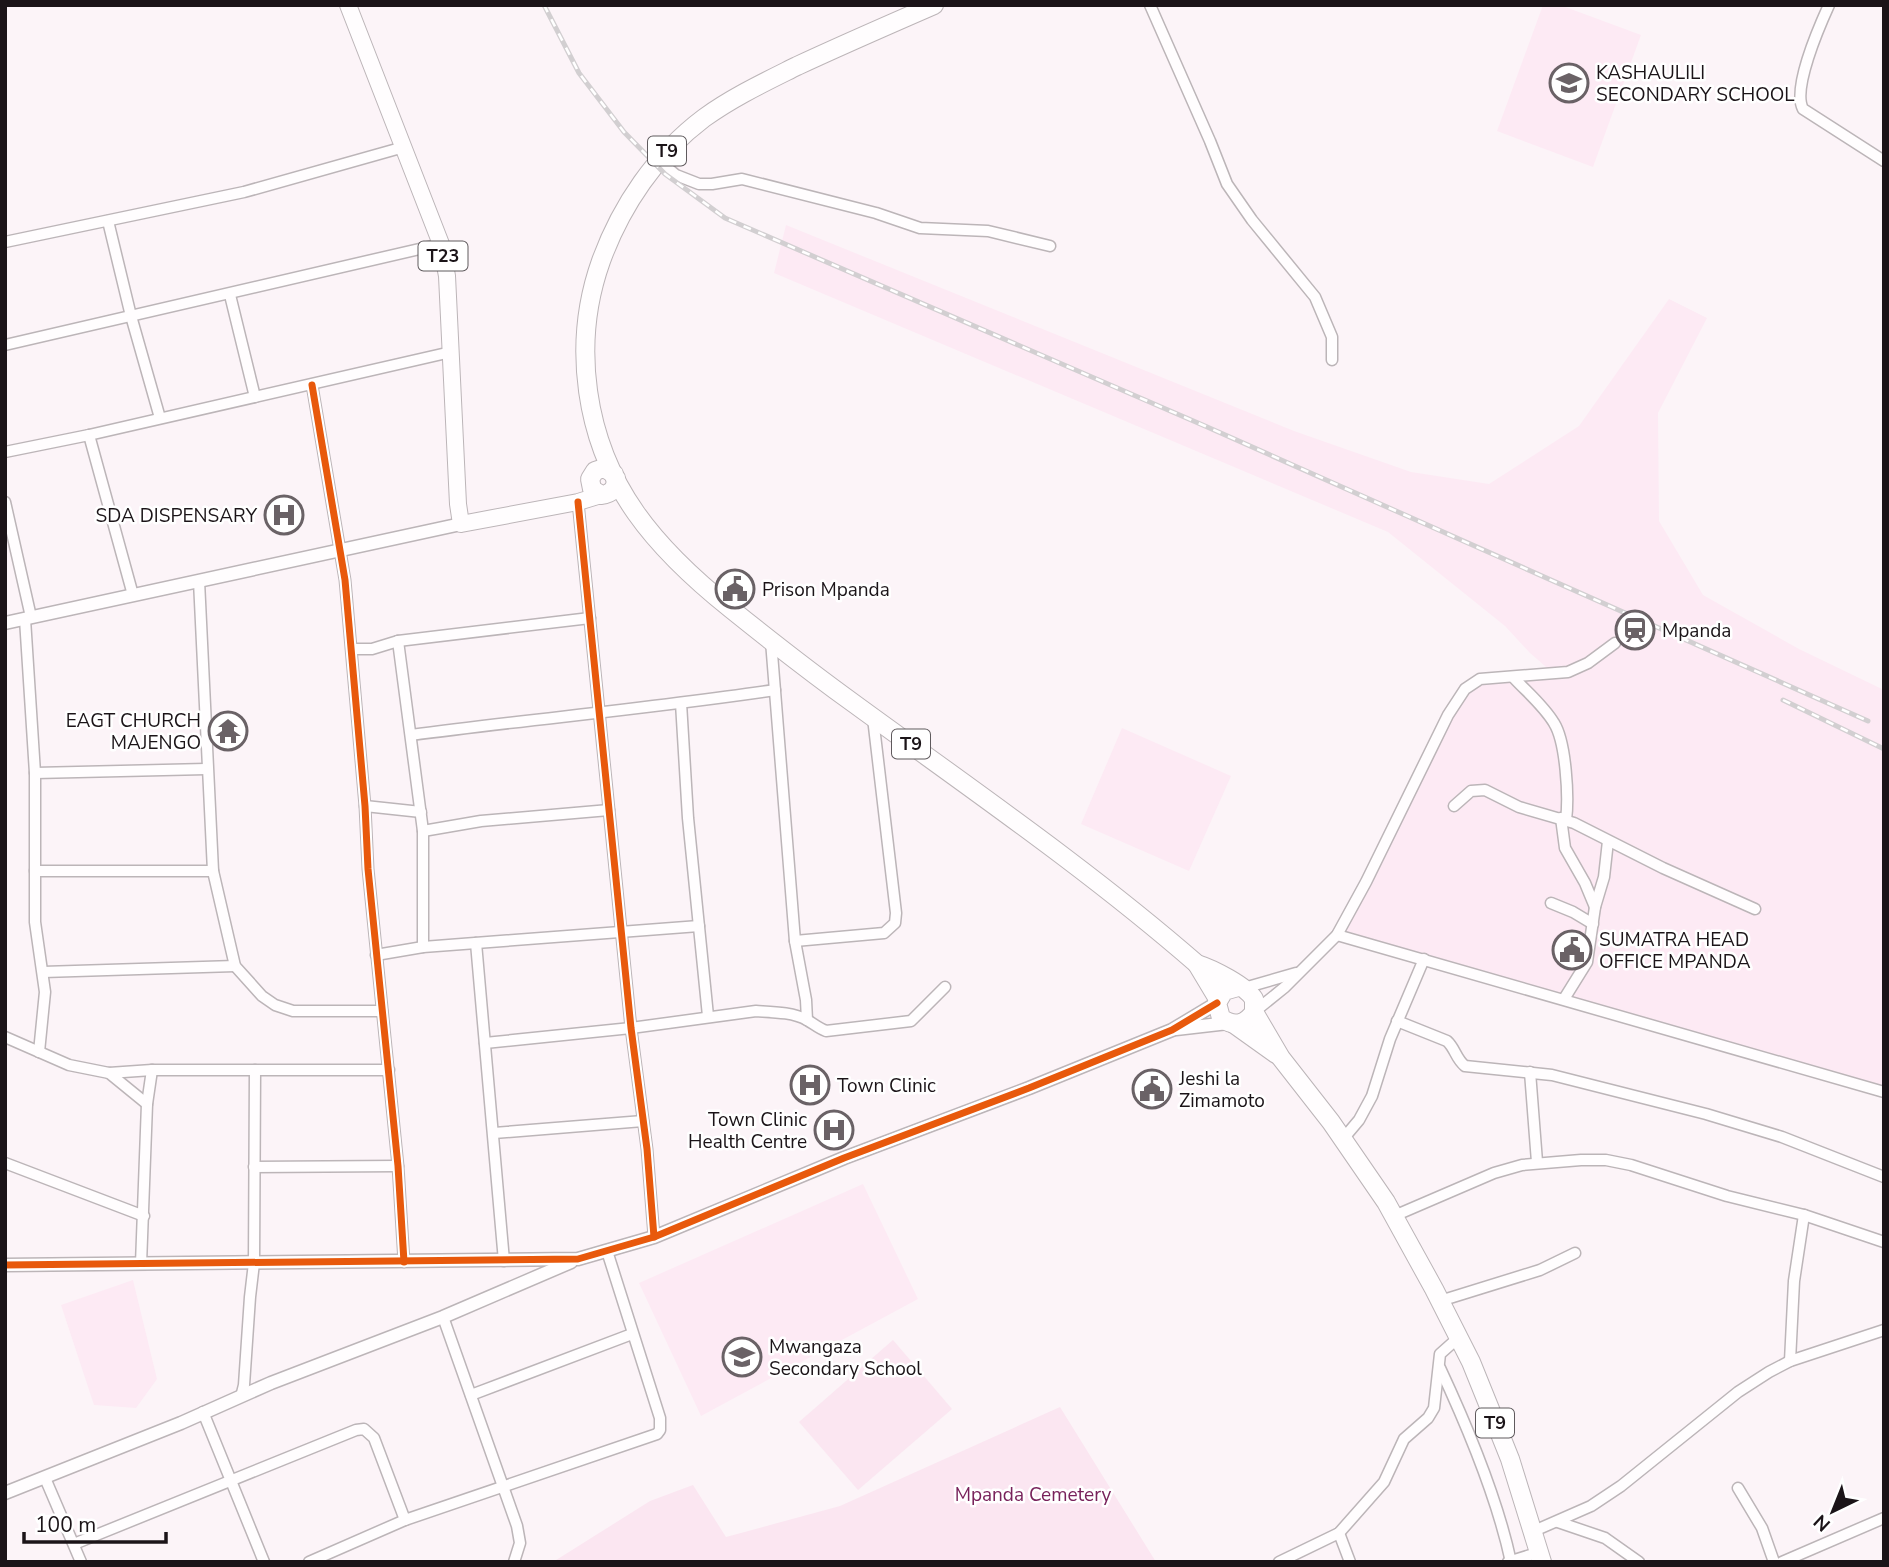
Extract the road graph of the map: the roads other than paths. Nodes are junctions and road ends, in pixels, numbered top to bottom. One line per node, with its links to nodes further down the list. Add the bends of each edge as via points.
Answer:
1 (348, 5): 5 (main road, T23)
2 (934, 5): 6 (highway, T9, via 743,92 703,119)
3 (1150, 5): 16 (street, via 1227,184 1315,297 1332,337)
4 (1829, 5): 7 (street, via 1812,44 1801,105)
5 (404, 147): 8 (street, via 244,192); 10 (main road, T23)
6 (658, 160): 11 (street, via 676,175 699,184 742,179 920,228 988,231); 21 (highway, T9, via 624,211 594,279 585,350)
7 (1884, 161)
8 (108, 221): 9 (street); 13 (street)
9 (5, 242)
10 (441, 244): 12 (street); 15 (main road, T23)
11 (1050, 246)
12 (230, 295): 13 (street); 18 (street)
13 (131, 316): 14 (street); 19 (street)
14 (5, 345)
15 (451, 352): 17 (street); 29 (main road, T23)
16 (1332, 360)
17 (312, 385): 18 (street); 30 (street)
18 (255, 397): 19 (street)
19 (160, 418): 20 (street)
20 (89, 435): 22 (street); 32 (street)
21 (596, 435): 23 (highway, T9); 24 (highway, T9)
22 (5, 452)
23 (615, 476): 24 (highway, via 604,468); 25 (highway, via 613,490); 28 (highway, T9)
24 (591, 477): 25 (highway, T9, via 592,489); 27 (main road)
25 (603, 494): 27 (main road); 28 (highway, T9)
26 (5, 502): 33 (street)
27 (570, 503): 29 (main road); 34 (street)
28 (636, 513): 37 (highway, T9, via 699,583)
29 (461, 524): 30 (street)
30 (341, 550): 31 (street); 39 (street)
31 (198, 581): 32 (street); 46 (street)
32 (132, 595): 33 (street)
33 (28, 618): 35 (street); 47 (street)
34 (590, 618): 36 (street); 43 (street)
35 (5, 623)
36 (398, 641): 39 (street); 45 (street)
37 (771, 642): 41 (street); 44 (highway, T9)
38 (1615, 643): 40 (street, via 1568,673)
39 (352, 649): 48 (street)
40 (1514, 678): 52 (street, via 1555,723 1561,738 1569,798); 63 (street, via 1479,679 1465,689)
41 (775, 690): 42 (street); 64 (street)
42 (681, 703): 43 (street); 61 (street)
43 (599, 711): 45 (street); 50 (street)
44 (873, 718): 64 (street, via 895,923 884,933); 69 (highway, T9, via 1081,869)
45 (411, 735): 51 (street)
46 (206, 769): 47 (street); 56 (street)
47 (35, 773): 55 (street)
48 (365, 806): 51 (street); 67 (street)
49 (1454, 806): 52 (street, via 1471,791 1485,790 1519,807)
50 (609, 810): 53 (street); 62 (street)
51 (421, 812): 53 (street)
52 (1564, 819): 54 (street); 58 (street, via 1565,848)
53 (423, 831): 66 (street)
54 (1608, 841): 58 (street); 59 (street)
55 (35, 871): 56 (street); 71 (street, via 35,922)
56 (213, 871): 70 (street)
57 (1551, 903): 60 (street)
58 (1595, 907): 60 (street)
59 (1755, 909)
60 (1593, 923): 75 (street, via 1587,962)
61 (699, 926): 62 (street); 79 (street)
62 (621, 931): 65 (street); 83 (street)
63 (1337, 935): 68 (street); 72 (street)
64 (795, 942): 80 (street)
65 (476, 943): 66 (street); 86 (street)
66 (423, 947): 67 (street)
67 (376, 955): 77 (street)
68 (1424, 959): 75 (street); 81 (street)
69 (1197, 964): 74 (highway, T9); 76 (highway, T9)
70 (235, 966): 71 (street); 77 (street, via 262,996 293,1011)
71 (43, 972): 87 (street)
72 (1298, 972): 74 (street); 78 (street)
73 (945, 987): 80 (street, via 918,1016 902,1023 826,1031)
74 (1241, 987): 76 (highway, via 1224,991); 78 (highway, T9, via 1254,999)
75 (1564, 999): 94 (street)
76 (1217, 1001): 82 (highway, T9, via 1218,1010); 84 (street)
77 (382, 1011): 91 (street)
78 (1254, 1013): 82 (highway, via 1249,1019); 88 (highway, T9)
79 (708, 1016): 80 (street, via 756,1011); 83 (street)
80 (807, 1020)
81 (1397, 1021): 92 (street, via 1447,1041 1465,1066); 98 (street, via 1372,1096)
82 (1231, 1023): 84 (street); 88 (highway, T9)
83 (631, 1028): 86 (street); 96 (street)
84 (1172, 1030): 107 (street)
85 (5, 1037): 87 (street)
86 (485, 1043): 97 (street)
87 (38, 1052): 93 (street, via 69,1065)
88 (1281, 1058): 98 (highway, T9)
89 (152, 1070): 90 (street); 93 (street); 95 (street)
90 (255, 1070): 91 (street); 102 (street)
91 (388, 1070): 101 (street)
92 (1530, 1072): 99 (street); 103 (street, via 1737,1123)
93 (109, 1073): 95 (street)
94 (1884, 1092)
95 (147, 1104): 105 (street)
96 (643, 1121): 97 (street); 107 (street)
97 (494, 1133): 112 (street)
98 (1343, 1139): 106 (highway, T9)
99 (1538, 1162): 104 (street, via 1606,1160); 106 (street, via 1494,1173)
100 (5, 1163): 105 (street)
101 (398, 1166): 102 (street); 113 (street)
102 (254, 1167): 114 (street)
103 (1884, 1177)
104 (1804, 1214): 108 (street); 122 (street, via 1794,1281)
105 (144, 1216): 115 (street)
106 (1394, 1216): 117 (highway, T9)
107 (654, 1237): 109 (street)
108 (1884, 1242)
109 (607, 1251): 111 (street); 120 (street)
110 (1575, 1253): 117 (street, via 1540,1270)
111 (578, 1259): 112 (street); 118 (street)
112 (504, 1261): 113 (street)
113 (404, 1262): 114 (street)
114 (254, 1263): 115 (street); 124 (street)
115 (141, 1264): 116 (street)
116 (5, 1265)
117 (1440, 1301): 121 (highway, T9)
118 (443, 1317): 125 (street); 126 (street)
119 (1884, 1330): 122 (street)
120 (632, 1334): 125 (street); 129 (street, via 660,1418 657,1434)
121 (1458, 1338): 123 (street, via 1440,1354); 135 (highway, T9, via 1490,1409)
122 (1790, 1361): 134 (street, via 1738,1392 1620,1486)
123 (1439, 1365): 136 (street, via 1437,1399 1428,1418 1404,1439 1384,1482); 139 (street, via 1472,1438)
124 (242, 1393)
125 (471, 1395): 129 (street)
126 (203, 1412): 127 (street); 128 (street)
127 (45, 1478): 131 (street); 137 (street)
128 (232, 1481): 133 (street, via 364,1429 374,1438); 137 (street); 141 (street)
129 (502, 1485): 133 (street); 143 (street, via 520,1543)
130 (1738, 1488): 147 (street, via 1758,1519)
131 (5, 1493)
132 (1884, 1518): 148 (street)
133 (405, 1520): 142 (street)
134 (1558, 1522): 135 (street); 146 (street, via 1614,1542)
135 (1534, 1531): 138 (highway, T9)
136 (1339, 1533): 144 (street); 145 (street)
137 (74, 1544): 140 (street)
138 (1541, 1557): 139 (street)
139 (1510, 1561)
140 (81, 1562)
141 (264, 1562)
142 (309, 1562)
143 (514, 1562)
144 (1279, 1562)
145 (1350, 1562)
146 (1639, 1562)
147 (1774, 1562)
148 (1782, 1562)

